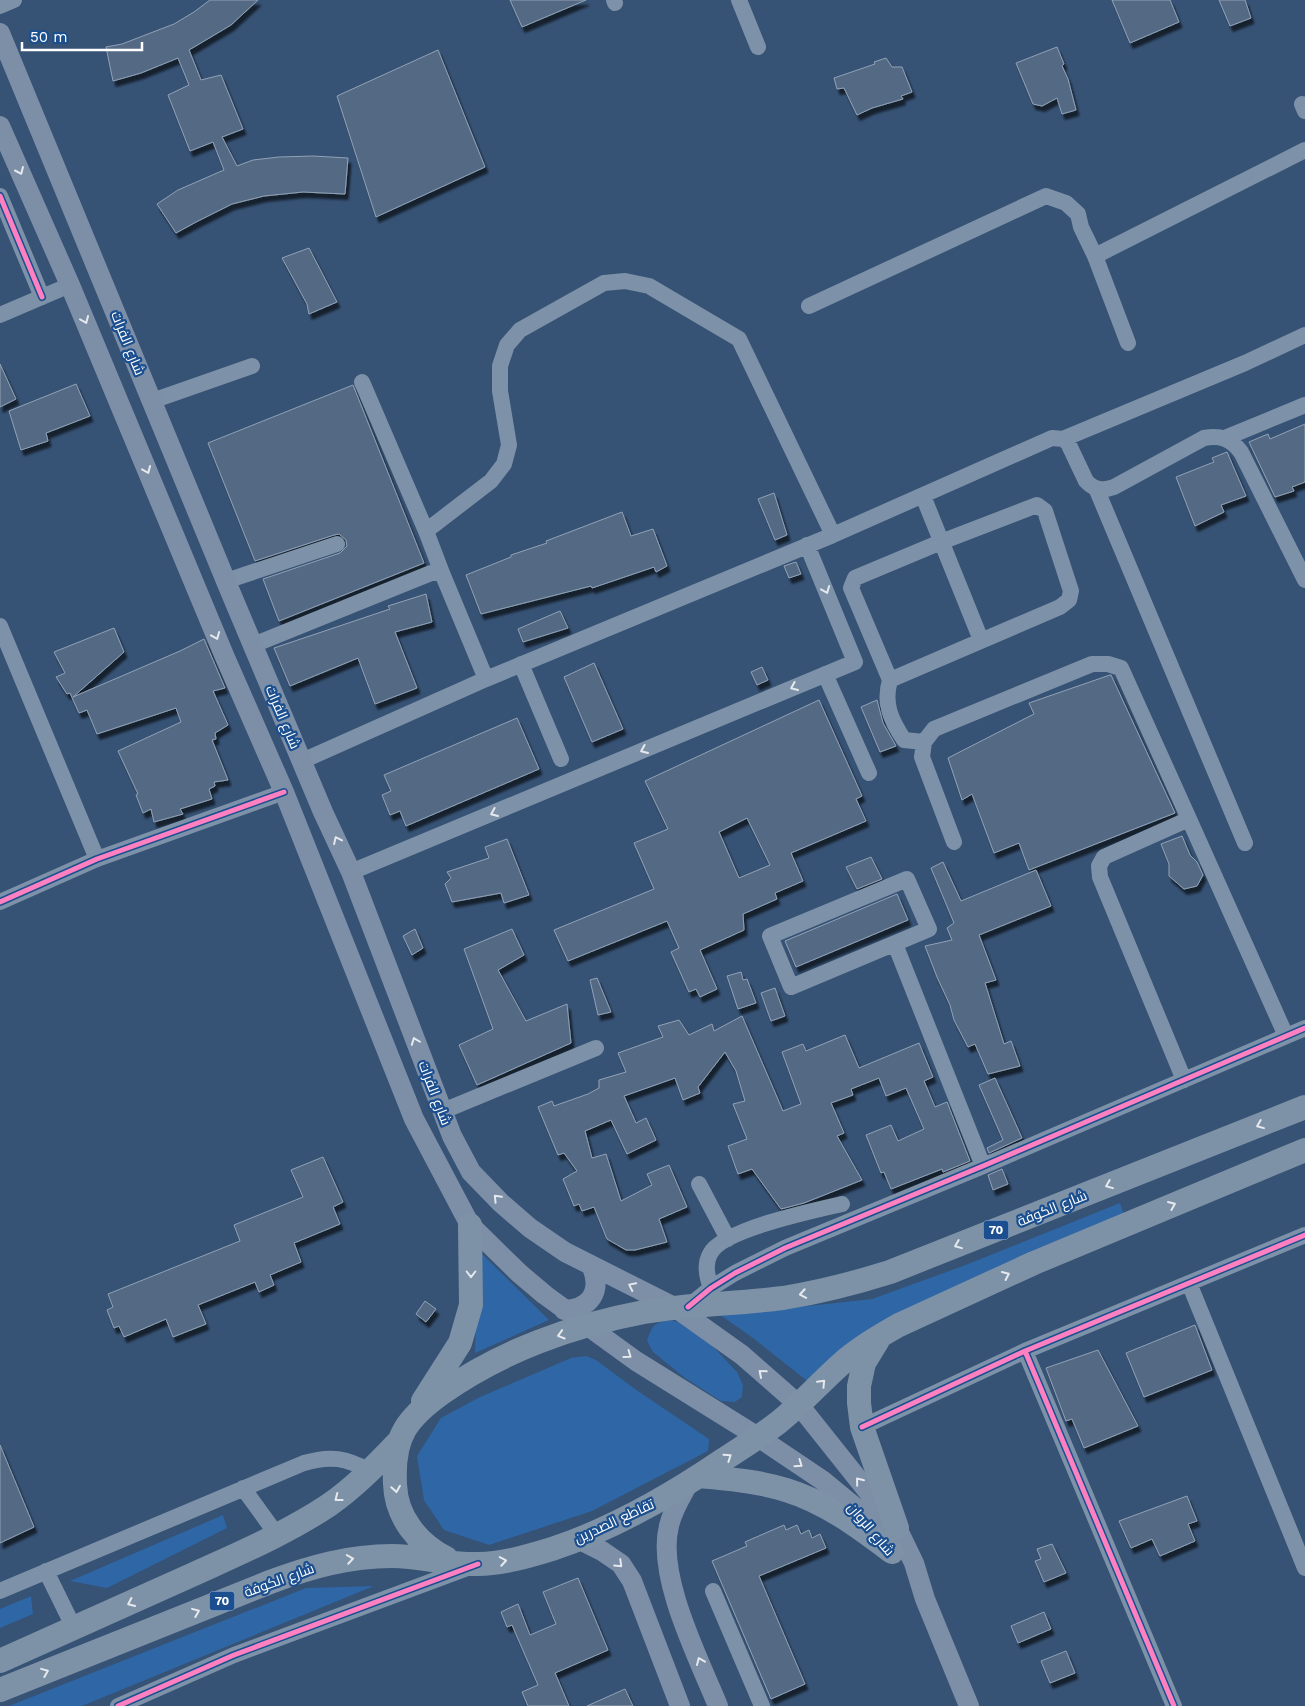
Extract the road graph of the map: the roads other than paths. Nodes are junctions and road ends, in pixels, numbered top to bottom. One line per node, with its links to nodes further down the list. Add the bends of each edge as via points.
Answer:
1 (14, 0): 3 (street)
2 (739, 0): 5 (street)
3 (0, 6)
4 (0, 33): 18 (main road, شارع الفرات)
5 (758, 47)
6 (0, 126): 10 (main road, شارع الفرات, one-way to 10)
7 (1305, 150): 9 (street)
8 (0, 196): 11 (street)
9 (1095, 256): 12 (street, via 1078,214 1066,203 1046,196); 15 (street)
10 (70, 286): 11 (street); 32 (main road, شارع الفرات, one-way to 32)
11 (42, 297): 13 (street)
12 (809, 306)
13 (0, 315)
14 (1305, 336): 21 (street)
15 (1128, 343)
16 (252, 366): 18 (street)
17 (362, 382): 24 (street)
18 (152, 401): 31 (main road, شارع الفرات)
19 (1305, 405): 20 (street)
20 (1225, 438): 22 (street, via 1204,438 1114,487); 30 (street, via 1241,452)
21 (1063, 439): 22 (street, via 1071,448 1086,481); 23 (street, via 1052,438)
22 (1096, 488): 48 (street)
23 (923, 496): 25 (street); 26 (street)
24 (426, 531): 25 (street, via 491,481 504,464 509,445 500,391 500,366 507,345 520,330 604,282 625,282 649,286 739,339); 29 (street)
25 (833, 535): 28 (street)
26 (941, 542): 34 (street); 34 (street, via 1037,506 1044,511 1071,592 1069,600 1060,607); 40 (street, via 855,578 852,588)
27 (337, 544): 31 (street)
28 (808, 545): 37 (street); 38 (street, one-way to 38, via 855,662)
29 (442, 573): 35 (street, via 431,572); 39 (street)
30 (1305, 580)
31 (228, 586): 32 (main road, via 226,601 212,607); 35 (main road, شارع الفرات)
32 (203, 603): 36 (main road, شارع الفرات, one-way to 36)
33 (0, 626): 49 (street)
34 (981, 640): 40 (street)
35 (253, 645): 36 (main road, via 240,649); 43 (main road, شارع الفرات)
36 (227, 662): 45 (main road, شارع الفرات)
37 (521, 664): 39 (street); 42 (street)
38 (825, 674): 44 (street); 50 (street, one-way to 50)
39 (486, 679): 43 (street)
40 (890, 680): 41 (street, via 887,704 896,728 904,740)
41 (924, 742): 46 (street, via 934,729 1092,664 1108,664 1120,668); 47 (street, via 922,757)
42 (561, 759)
43 (302, 761): 50 (main road, شارع الفرات, one-way to 43)
44 (869, 773)
45 (284, 792): 49 (street); 63 (main road, شارع الفرات, via 414,1119)
46 (1189, 819): 54 (street); 56 (street, via 1104,857 1099,866 1100,877)
47 (954, 842)
48 (1245, 843)
49 (97, 859): 51 (street)
50 (351, 872): 58 (main road, شارع الفرات, one-way to 50)
51 (0, 902)
52 (895, 944): 52 (street, via 791,987 770,936 907,879 929,929); 60 (street)
53 (1305, 1028): 54 (street)
54 (1286, 1036): 56 (street)
55 (596, 1048): 58 (street)
56 (1184, 1080): 60 (street)
57 (1305, 1106): 69 (highway, شارع الكوفة / 70, one-way to 69, via 890,1272 781,1298)
58 (443, 1111): 66 (main road, شارع الفرات, one-way to 58, via 548,1241 501,1203 471,1172)
59 (1305, 1150): 72 (highway, 70, one-way to 59, via 1034,1262)
60 (983, 1166): 68 (street, via 760,1259)
61 (699, 1184): 65 (street)
62 (842, 1204): 65 (street, via 760,1225)
63 (470, 1225): 70 (main road, شارع الفرات, via 519,1273); 75 (highway, one-way to 75, via 471,1305 460,1344)
64 (1305, 1235): 67 (street)
65 (728, 1238): 68 (street, via 710,1252 706,1276)
66 (592, 1267): 69 (main road, شارع الفرات, one-way to 66); 70 (main road, via 596,1288 592,1297 585,1305)
67 (1189, 1283): 73 (street); 88 (street)
68 (711, 1288): 69 (street)
69 (682, 1307): 71 (highway, 70, via 614,1318); 74 (main road, شارع الروان, one-way to 69)
70 (564, 1310): 71 (main road, شارع الفرات)
71 (589, 1326): 75 (highway, 70, one-way to 75, via 551,1338 486,1366 427,1404); 77 (main road, شارع الروان, one-way to 77, via 636,1361)
72 (881, 1335): 74 (highway, 70, one-way to 72, via 849,1358); 76 (highway, via 864,1363 859,1386)
73 (1025, 1352): 76 (street); 101 (street)
74 (799, 1405): 77 (highway, 70); 82 (main road, شارع الروان, one-way to 74)
75 (411, 1420): 78 (highway, 70)
76 (862, 1426): 82 (highway)
77 (758, 1437): 80 (highway, تقاطع الصدرين / 70, one-way to 77); 85 (main road, شارع الروان, one-way to 85, via 822,1480 856,1508)
78 (399, 1441): 79 (highway, 70); 86 (highway, one-way to 86, via 394,1465 395,1490 402,1513 414,1535 431,1551)
79 (370, 1471): 81 (street, via 354,1462 320,1458); 83 (highway, 70, one-way to 83, via 331,1504)
80 (694, 1480): 84 (highway, تقاطع الصدرين / 70, via 634,1514); 85 (highway, via 746,1481 787,1490 852,1522); 98 (main road, one-way to 80, via 683,1620 669,1566 669,1525)
81 (243, 1488): 83 (street); 89 (street)
82 (897, 1528): 92 (main road, شارع الروان, via 914,1563)
83 (277, 1536): 93 (highway, 70, one-way to 93)
84 (578, 1539): 87 (highway, تقاطع الصدرين / 70, one-way to 84, via 529,1556); 97 (main road, one-way to 97, via 621,1564 632,1581)
85 (892, 1552): 92 (main road, شارع الروان)
86 (454, 1562): 87 (highway, تقاطع الصدرين / 70); 95 (highway, شارع الكوفة / 70, one-way to 86, via 299,1571 368,1557 423,1557)
87 (478, 1564): 96 (street, via 234,1654)
88 (1305, 1568)
89 (46, 1571): 90 (street); 93 (street)
90 (0, 1591)
91 (713, 1591): 99 (street)
92 (925, 1599): 100 (main road, شارع الروان)
93 (74, 1628): 94 (highway, 70)
94 (0, 1661)
95 (0, 1690)
96 (123, 1705)
97 (680, 1706)
98 (718, 1706)
99 (762, 1706)
100 (969, 1706)
101 (1174, 1706)

